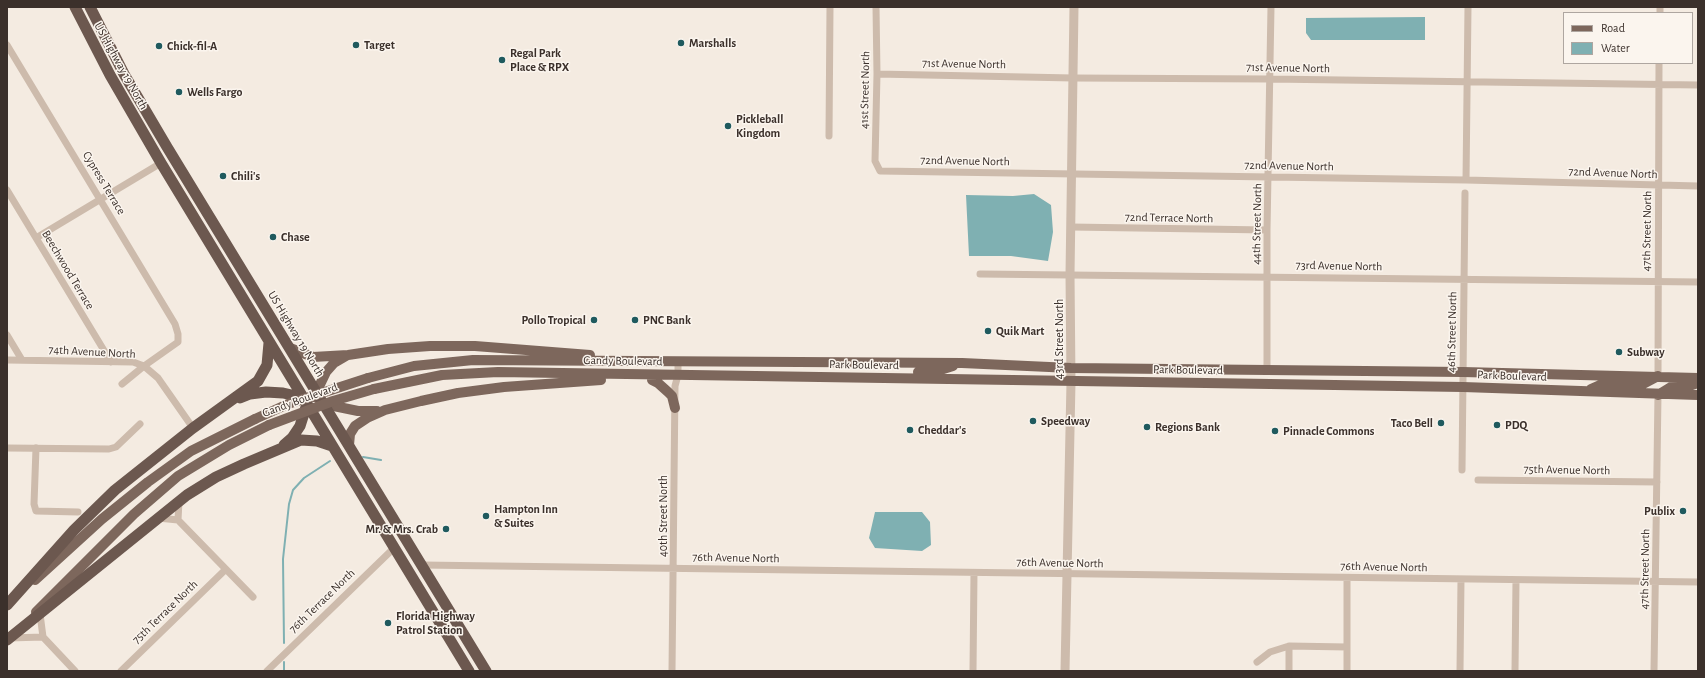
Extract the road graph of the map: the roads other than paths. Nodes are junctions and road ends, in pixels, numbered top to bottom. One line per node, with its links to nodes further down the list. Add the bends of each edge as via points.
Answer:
1 (75, 7): 16 (highway, US Highway 19 North)
2 (90, 7): 18 (highway, US Highway 19 North, via 124,74)
3 (830, 7): 17 (street)
4 (876, 7): 10 (street, 41st Street North)
5 (1074, 7): 11 (street, 43rd Street North)
6 (1271, 7): 12 (street, 44th Street North)
7 (1468, 7): 13 (street)
8 (7, 45): 29 (street, Cypress Terrace)
9 (1659, 64): 14 (street, 47th Street North)
10 (877, 74): 11 (street, 71st Avenue North); 20 (street, 41st Street North, via 875,161)
11 (1073, 78): 12 (street, 71st Avenue North); 21 (street, 43rd Street North)
12 (1270, 79): 13 (street, 71st Avenue North); 22 (street, 44th Street North)
13 (1467, 81): 14 (street, 71st Avenue North); 24 (street)
14 (1659, 85): 15 (street, 71st Avenue North); 25 (street, 47th Street North)
15 (1698, 85)
16 (145, 136): 18 (highway); 19 (highway, US Highway 19 North)
17 (829, 136)
18 (174, 158): 23 (highway, US Highway 19 North)
19 (161, 163): 23 (highway, via 174,167); 29 (street); 40 (highway, US Highway 19 North)
20 (880, 171): 21 (street, 72nd Avenue North)
21 (1072, 174): 22 (street, 72nd Avenue North); 30 (street, 43rd Street North)
22 (1269, 176): 24 (street, 72nd Avenue North); 31 (street, 44th Street North)
23 (186, 177): 41 (highway, US Highway 19 North)
24 (1466, 180): 25 (street, 72nd Avenue North)
25 (1659, 185): 26 (street, 72nd Avenue North); 37 (street, 47th Street North)
26 (1698, 186)
27 (7, 190): 32 (street, Beechwood Terrace)
28 (1465, 193): 36 (street, 46th Street North)
29 (101, 200): 32 (street); 50 (street, Cypress Terrace, via 175,324 178,334 178,342)
30 (1071, 227): 31 (street, 72nd Terrace North); 34 (street, 43rd Street North)
31 (1267, 230): 35 (street, 44th Street North)
32 (36, 238): 47 (street, Beechwood Terrace)
33 (980, 274): 34 (street, 73rd Avenue North)
34 (1070, 274): 35 (street, 73rd Avenue North); 51 (street, 43rd Street North)
35 (1267, 276): 36 (street, 73rd Avenue North); 52 (street, 44th Street North)
36 (1464, 279): 37 (street, 73rd Avenue North); 54 (street, 46th Street North)
37 (1657, 281): 38 (street, 73rd Avenue North); 56 (street, 47th Street North)
38 (1698, 282)
39 (7, 335): 44 (street)
40 (269, 342): 70 (highway, US Highway 19 North, via 294,384); 71 (highway, via 269,359 264,373)
41 (290, 348): 42 (main road, via 313,357); 70 (highway, US Highway 19 North, via 308,378)
42 (348, 355): 45 (main road, via 430,346 468,346); 70 (main road, via 334,363 326,372)
43 (7, 360): 44 (street, 74th Avenue North)
44 (22, 360): 47 (street, 74th Avenue North)
45 (647, 361): 46 (main road, Gandy Boulevard); 100 (main road, Gandy Boulevard, bridge, via 473,360 414,366 288,404 191,451 102,519)
46 (678, 361): 48 (main road, Park Boulevard); 55 (street, 40th Street North)
47 (111, 362): 50 (street, 74th Avenue North, via 133,362)
48 (875, 362): 49 (main road, Park Boulevard); 57 (main road, via 873,368 862,372 785,371)
49 (962, 363): 51 (main road, Park Boulevard); 58 (main road, via 934,372 884,372 877,374)
50 (144, 366): 63 (street); 75 (street, 74th Avenue North, via 158,378)
51 (1071, 368): 52 (main road, Park Boulevard); 61 (street, 43rd Street North)
52 (1267, 370): 53 (main road, Park Boulevard); 64 (main road, via 1259,377 1240,379)
53 (1318, 370): 54 (main road, Park Boulevard); 65 (main road, via 1307,377 1291,378)
54 (1463, 372): 56 (main road, Park Boulevard); 66 (street, 46th Street North)
55 (678, 375): 57 (main road, Park Boulevard); 60 (main road, via 665,380); 72 (street, 40th Street North); 103 (main road, Gandy Boulevard, bridge, via 498,372 442,375 374,388 269,425 229,445 178,476 134,514)
56 (1658, 376): 59 (main road, Park Boulevard); 67 (main road, via 1641,385 1600,385)
57 (765, 377): 58 (main road, Park Boulevard)
58 (877, 378): 61 (main road, Park Boulevard)
59 (1698, 378)
60 (652, 380): 72 (main road, via 672,396); 73 (main road, via 592,380 514,386 458,393)
61 (1071, 382): 64 (main road, Park Boulevard); 93 (street, 43rd Street North)
62 (1698, 383): 68 (main road, via 1671,387)
63 (122, 384)
64 (1234, 384): 65 (main road, Park Boulevard)
65 (1283, 384): 66 (main road, Park Boulevard)
66 (1463, 387): 67 (main road, Park Boulevard); 81 (street, 46th Street North)
67 (1583, 392): 68 (main road, Park Boulevard)
68 (1658, 395): 69 (main road, Park Boulevard); 83 (street, 47th Street North)
69 (1698, 395)
70 (311, 399): 71 (highway, via 266,392); 73 (main road, via 358,411); 76 (highway, via 330,414); 77 (highway, US Highway 19 North, via 314,416); 80 (highway, via 300,426)
71 (230, 401): 75 (highway)
72 (675, 408): 90 (street, 40th Street North)
73 (385, 410): 76 (main road, via 355,426 350,434)
74 (140, 424): 79 (street, via 116,447 109,449)
75 (192, 428): 100 (highway, via 115,490 74,530)
76 (349, 445): 89 (highway)
77 (332, 446): 80 (highway, via 317,441 301,440); 88 (highway, US Highway 19 North)
78 (7, 448): 79 (street)
79 (36, 448): 85 (street, via 36,512)
80 (279, 450): 84 (highway, via 216,477)
81 (1462, 470)
82 (1478, 480): 83 (street, 75th Avenue North)
83 (1657, 482): 97 (street, 47th Street North)
84 (180, 501): 86 (highway); 87 (street)
85 (78, 512)
86 (158, 518): 87 (street); 101 (highway)
87 (178, 520): 91 (street)
88 (394, 548): 109 (street, 76th Terrace North); 110 (highway, US Highway 19 North)
89 (422, 565): 90 (street, 76th Avenue North); 111 (highway)
90 (674, 569): 92 (street, 76th Avenue North); 112 (street, 40th Street North)
91 (225, 570): 99 (street); 108 (street, 75th Terrace North)
92 (974, 572): 93 (street, 76th Avenue North); 113 (street)
93 (1066, 574): 94 (street, 76th Avenue North); 114 (street, 43rd Street North)
94 (1347, 578): 95 (street, 76th Avenue North); 105 (street)
95 (1461, 579): 96 (street, 76th Avenue North); 117 (street)
96 (1516, 580): 97 (street, 76th Avenue North); 118 (street)
97 (1655, 582): 98 (street, 76th Avenue North); 119 (street, 47th Street North)
98 (1698, 582)
99 (253, 597)
100 (7, 606)
101 (40, 614): 102 (street); 103 (highway)
102 (43, 637): 103 (street); 107 (street)
103 (8, 639)
104 (1289, 646): 105 (street); 106 (street, via 1270,652); 115 (street)
105 (1347, 647): 116 (street)
106 (1257, 662)
107 (75, 671)
108 (121, 671)
109 (267, 671)
110 (469, 671)
111 (486, 671)
112 (672, 671)
113 (973, 671)
114 (1065, 671)
115 (1289, 671)
116 (1347, 671)
117 (1460, 671)
118 (1515, 671)
119 (1654, 671)

